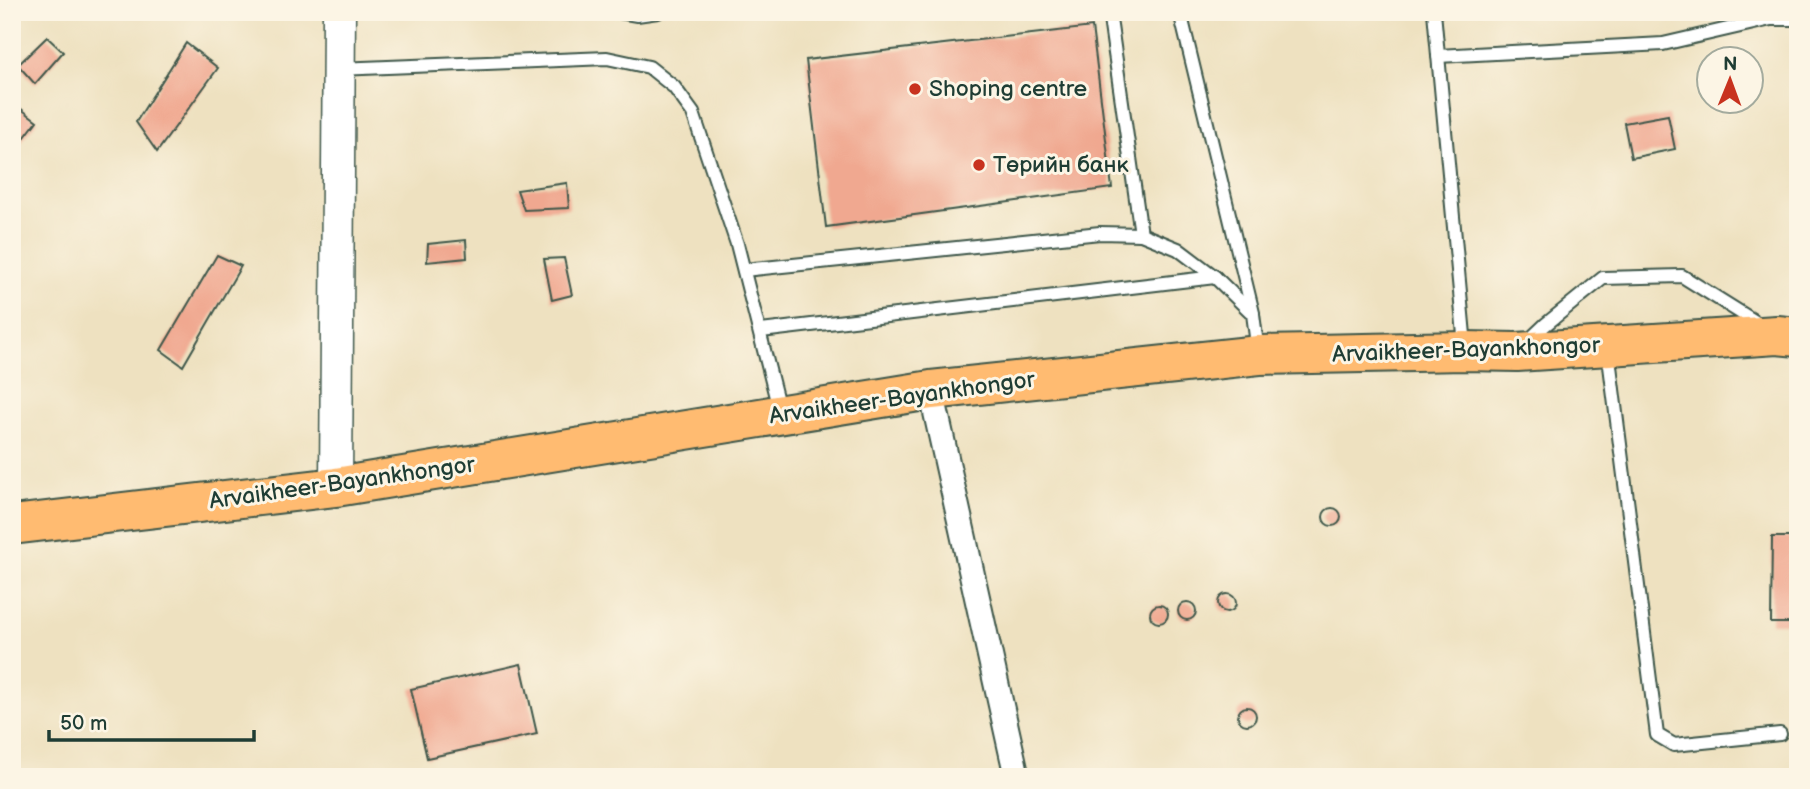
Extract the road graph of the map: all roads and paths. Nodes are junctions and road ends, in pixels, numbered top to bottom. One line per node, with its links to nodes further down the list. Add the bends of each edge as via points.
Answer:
1 (339, 12): 9 (street)
2 (620, 12): 3 (lane)
3 (658, 12)
4 (1109, 12): 10 (lane)
5 (1180, 12): 13 (lane)
6 (1434, 12): 8 (lane)
7 (1798, 19): 8 (lane, via 1771,19 1663,44)
8 (1438, 56): 17 (lane)
9 (337, 69): 11 (lane, via 607,58 649,68 674,88 693,113); 22 (street)
10 (1141, 234): 11 (lane, via 1100,233); 12 (lane, via 1178,249)
11 (744, 270): 14 (lane)
12 (1215, 277): 13 (lane); 14 (lane)
13 (1253, 314): 19 (lane)
14 (761, 331): 21 (lane)
15 (1787, 336): 16 (highway, Arvaikheer-Bayankhongor); 18 (lane, via 1682,276 1603,278)
16 (1608, 346): 18 (highway, Arvaikheer-Bayankhongor); 24 (lane, via 1657,735 1674,745)
17 (1465, 351): 18 (highway, Arvaikheer-Bayankhongor); 19 (highway, Arvaikheer-Bayankhongor)
18 (1517, 352)
19 (1259, 355): 20 (highway, Arvaikheer-Bayankhongor)
20 (931, 390): 21 (highway, Arvaikheer-Bayankhongor); 25 (street)
21 (780, 415): 22 (highway, Arvaikheer-Bayankhongor)
22 (336, 487): 23 (highway, Arvaikheer-Bayankhongor)
23 (12, 525)
24 (1780, 734)
25 (1017, 777)

